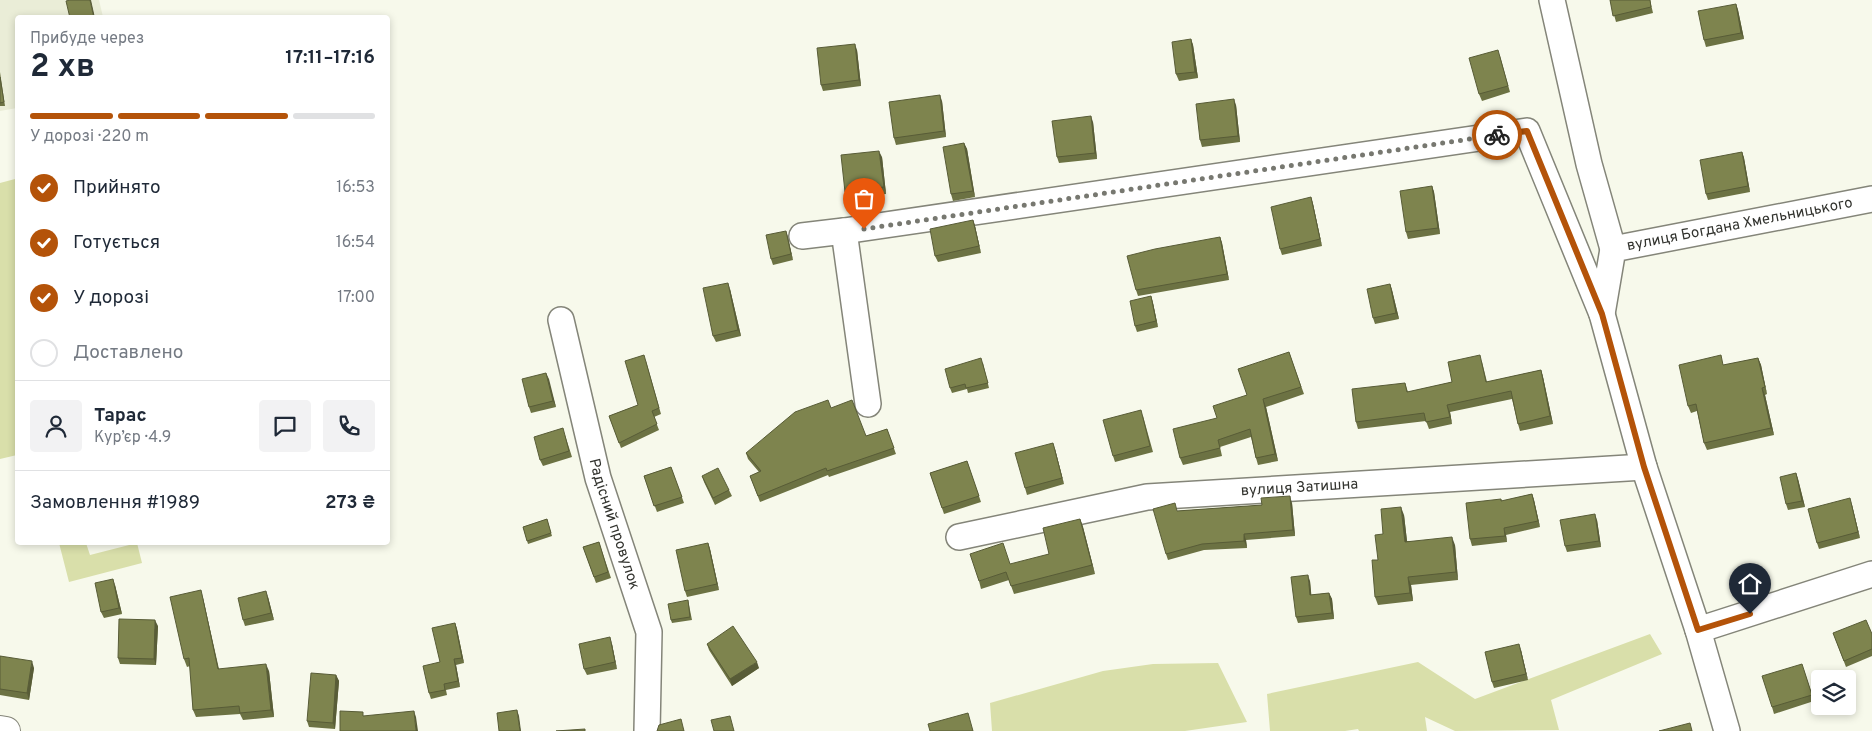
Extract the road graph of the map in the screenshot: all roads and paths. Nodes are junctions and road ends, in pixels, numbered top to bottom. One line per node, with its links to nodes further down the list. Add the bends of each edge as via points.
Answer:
1 (1552, 0): 5 (street, via 1589,164)
2 (1872, 199): 5 (street, вулиця Богдана Хмельницького)
3 (844, 232): 4 (street); 6 (street, via 1527,131); 8 (street)
4 (802, 236)
5 (1613, 249): 6 (street, вулиця Богдана Хмельницького)
6 (1602, 314): 9 (street)
7 (561, 320): 15 (street, Радісний провулок, via 598,478 649,632)
8 (868, 404)
9 (1644, 467): 10 (street, вулиця Затишна, via 1147,497); 12 (street)
10 (959, 537)
11 (1872, 574): 12 (street)
12 (1698, 630): 16 (street)
13 (0, 730): 14 (main road)
14 (6, 731)
15 (647, 731)
16 (1726, 731)

